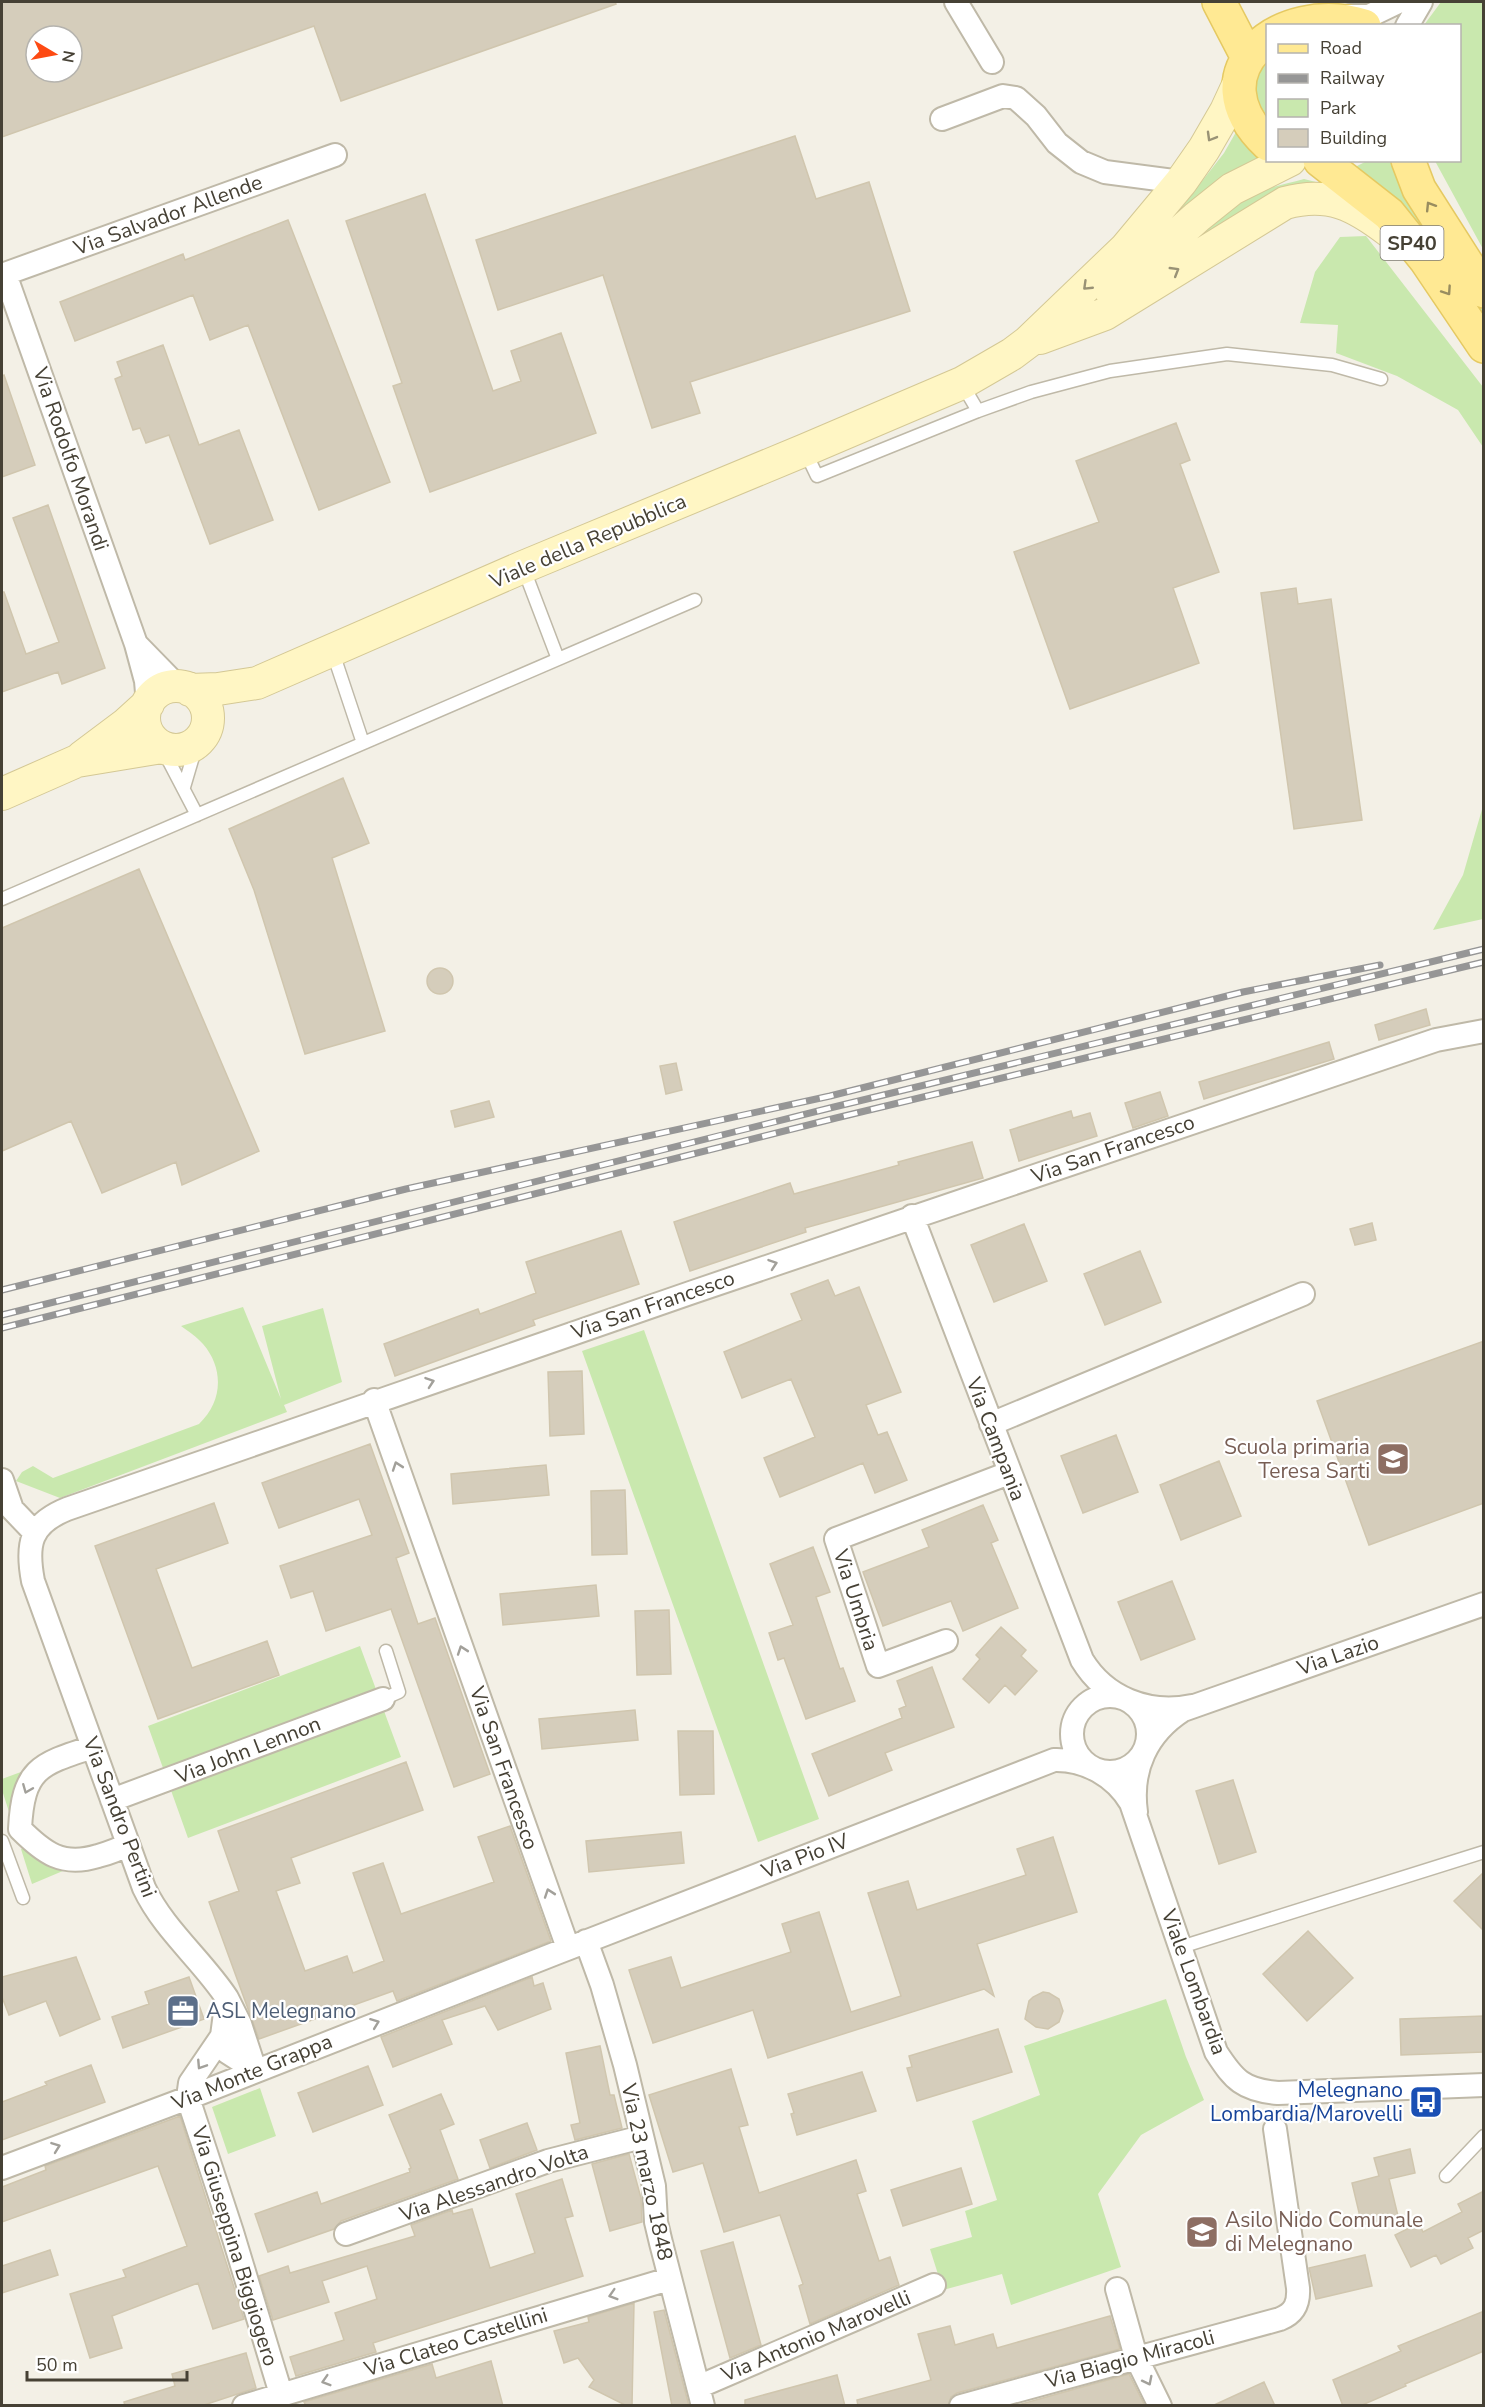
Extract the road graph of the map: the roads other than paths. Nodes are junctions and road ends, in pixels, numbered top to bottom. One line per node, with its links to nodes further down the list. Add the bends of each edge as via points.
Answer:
1 (956, 2): 10 (street)
2 (1219, 2): 9 (main road)
3 (1398, 2): 5 (street, via 1369,16)
4 (1420, 2): 7 (street)
5 (1342, 13): 6 (main road, via 1305,7 1280,15)
6 (1267, 24)
7 (1408, 24)
8 (1266, 25): 9 (main road)
9 (1245, 52): 11 (main road)
10 (992, 62)
11 (1238, 85): 13 (main road, via 1242,109 1254,131); 18 (street, one-way to 18, via 1204,149)
12 (942, 119): 18 (street, via 1003,96 1016,98 1057,143 1081,162 1104,172)
13 (1266, 142)
14 (335, 154): 20 (street, Via Salvador Allende)
15 (1286, 162): 22 (street, via 1232,189)
16 (1323, 162): 19 (main road, SP40, via 1389,214)
17 (1409, 162): 21 (main road, SP40, one-way to 17, via 1419,189)
18 (1181, 182): 23 (street, one-way to 23, via 1126,248)
19 (1426, 260): 22 (street, one-way to 19, via 1105,314 1285,203 1302,198 1341,202 1362,211); 24 (main road, SP40, one-way to 24)
20 (3, 274): 31 (street, Via Rodolfo Morandi)
21 (1484, 291)
22 (1081, 323): 23 (street)
23 (1028, 342): 26 (street, Viale della Repubblica)
24 (1484, 345)
25 (1381, 379): 27 (lane, via 1332,364 1227,354 1110,371)
26 (962, 383): 27 (lane); 28 (street, Viale della Repubblica)
27 (978, 411): 28 (lane, via 817,476)
28 (805, 450): 29 (street, Viale della Repubblica)
29 (523, 567): 32 (street, Viale della Repubblica); 33 (lane)
30 (695, 600): 33 (lane)
31 (136, 644): 35 (street, Via Rodolfo Morandi); 36 (street, Via Rodolfo Morandi)
32 (332, 650): 34 (street, Viale della Repubblica); 38 (lane)
33 (558, 659): 38 (lane)
34 (257, 682): 35 (street, Viale della Repubblica, via 218,689); 37 (street, Viale della Repubblica)
35 (184, 688): 36 (street, Viale della Repubblica, via 160,691); 37 (street, via 199,696 207,713 208,723)
36 (148, 704): 39 (street, via 144,724); 40 (street, Viale della Repubblica)
37 (201, 738): 39 (street, Viale della Repubblica, via 180,750); 41 (lane)
38 (363, 743): 43 (lane)
39 (162, 747): 40 (street, Viale della Repubblica); 41 (lane)
40 (76, 761): 42 (street, Viale della Repubblica)
41 (184, 787): 43 (lane)
42 (2, 794)
43 (197, 815): 44 (lane)
44 (2, 899)
45 (1484, 1031): 46 (street, Via San Francesco, via 1436,1040)
46 (912, 1216): 48 (street, Via San Francesco, one-way to 46); 49 (street, Via Campania)
47 (1303, 1294): 49 (street)
48 (374, 1401): 52 (street, via 67,1509 45,1521); 71 (street, Via San Francesco, one-way to 48)
49 (990, 1424): 50 (street, Via Campania)
50 (1009, 1473): 54 (street, Via Umbria, via 836,1539 878,1666); 56 (street, Via Campania)
51 (2, 1480): 52 (street, via 12,1509)
52 (35, 1533): 61 (street, Via Sandro Pertini, via 29,1556 33,1581)
53 (1484, 1604): 59 (street, Via Lazio)
54 (946, 1641)
55 (386, 1651): 57 (lane, via 399,1692)
56 (1082, 1660): 58 (street, Via Campania, via 1095,1678); 60 (street, Via Campania, via 1083,1690)
57 (383, 1699): 65 (street, Via John Lennon)
58 (1123, 1699): 59 (street, Via Lazio, via 1159,1707); 60 (street, via 1093,1700); 62 (street, via 1137,1708 1144,1720)
59 (1192, 1706): 62 (street, Via Lazio, via 1165,1722)
60 (1075, 1720): 63 (street, Via Pio IV, via 1063,1742); 64 (street, via 1075,1750)
61 (93, 1747): 65 (street, Via Sandro Pertini); 67 (street, one-way to 67, via 53,1760 38,1770 28,1783)
62 (1144, 1748): 64 (street, via 1125,1769); 66 (street, Viale Lombardia, via 1136,1779)
63 (1041, 1764): 64 (street, Via Pio IV, via 1072,1761); 71 (street, Via Pio IV)
64 (1095, 1769): 66 (street, Viale Lombardia, via 1118,1786)
65 (112, 1800): 68 (street, Via Sandro Pertini)
66 (1136, 1813): 72 (street, Viale Lombardia)
67 (8, 1835): 68 (street, via 66,1859 88,1859); 70 (lane)
68 (128, 1844): 73 (street, Via Sandro Pertini, via 152,1904)
69 (1484, 1852): 72 (lane)
70 (23, 1898)
71 (577, 1944): 75 (street, Via Monte Grappa, one-way to 71); 80 (street, Via 23 marzo 1848, via 617,2035)
72 (1181, 1947): 76 (street, Viale Lombardia, via 1216,2052 1235,2079 1247,2086 1278,2093)
73 (227, 1998): 74 (street); 75 (street, Via Sandro Pertini)
74 (222, 2036): 75 (street, via 227,2052); 77 (street, one-way to 77, via 190,2083)
75 (255, 2070): 77 (street, Via Monte Grappa)
76 (1484, 2085)
77 (188, 2098): 81 (street, Via Monte Grappa, one-way to 77); 89 (street, Via Giuseppina Biggiogero, via 219,2187)
78 (1275, 2129): 87 (street, Via Biagio Miracoli, via 1298,2288 1292,2312 1280,2319)
79 (1484, 2136): 82 (lane)
80 (642, 2137): 83 (street, Via Alessandro Volta, via 548,2161); 84 (street, Via 23 marzo 1848)
81 (2, 2168)
82 (1446, 2176)
83 (346, 2234)
84 (669, 2278): 88 (street, Via 23 marzo 1848); 89 (street, Via Clateo Castellini, one-way to 89)
85 (934, 2285): 88 (street, Via Antonio Marovelli)
86 (1117, 2289): 87 (street)
87 (1136, 2357): 91 (street, Via Biagio Miracoli); 92 (street, one-way to 92)
88 (701, 2396)
89 (273, 2399): 90 (street, Via Clateo Castellini)
90 (244, 2406)
91 (962, 2406)
92 (1160, 2406)

